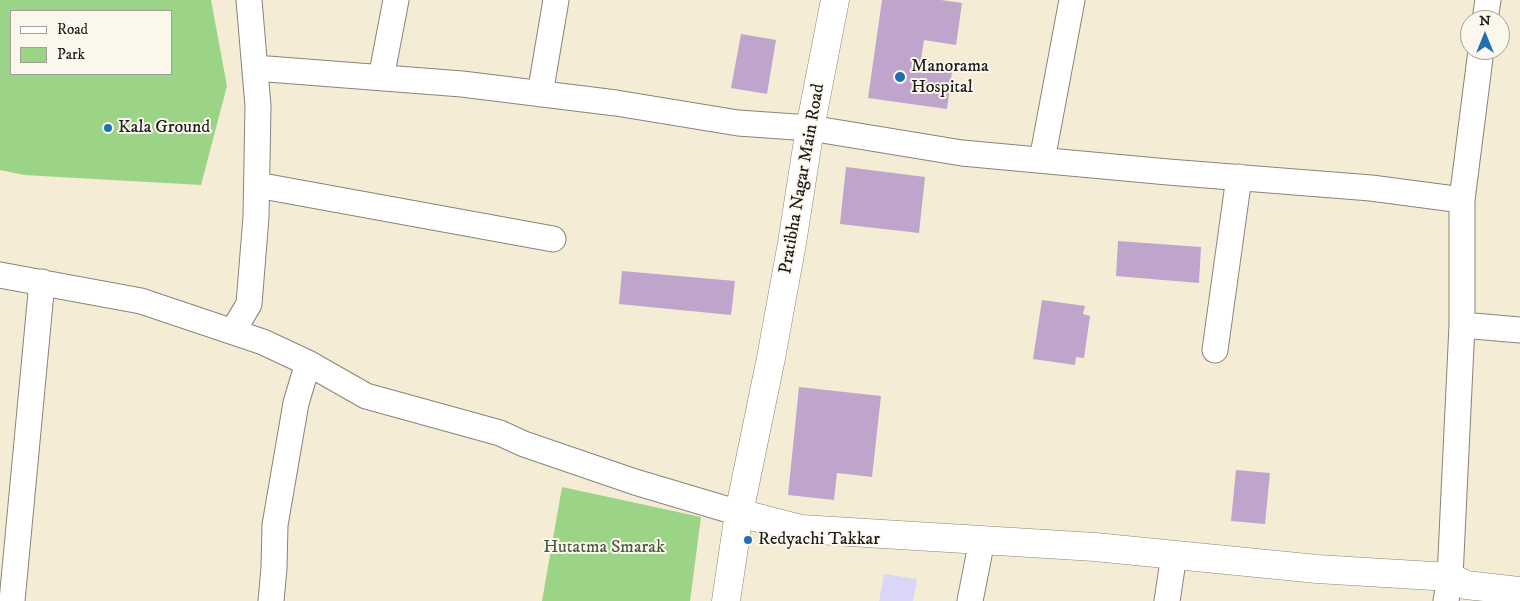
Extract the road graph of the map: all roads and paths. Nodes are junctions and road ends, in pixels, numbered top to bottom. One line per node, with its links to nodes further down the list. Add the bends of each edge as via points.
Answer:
1 (249, 0): 7 (street)
2 (396, 0): 8 (street)
3 (556, 0): 9 (street)
4 (835, 0): 10 (street, Pratibha Nagar Main Road)
5 (1072, 0): 11 (street)
6 (1480, 60): 14 (street)
7 (255, 68): 8 (street); 13 (street)
8 (381, 78): 9 (street)
9 (540, 94): 10 (street, via 738,122)
10 (810, 128): 11 (street, via 962,153); 23 (street, Pratibha Nagar Main Road, via 771,358)
11 (1042, 160): 12 (street)
12 (1239, 177): 14 (street, via 1371,188); 21 (street)
13 (257, 185): 15 (street); 20 (street, via 249,304)
14 (1462, 200): 18 (street)
15 (553, 239)
16 (0, 275): 17 (street)
17 (42, 282): 20 (street, via 141,301); 28 (street)
18 (1462, 325): 19 (street); 26 (street)
19 (1520, 330)
20 (233, 331): 22 (street)
21 (1214, 350)
22 (308, 363): 23 (street, via 366,396 500,433 635,482); 29 (street, via 296,403 274,525)
23 (739, 513): 24 (street, via 802,529); 30 (street, Pratibha Nagar Main Road)
24 (982, 540): 25 (street); 31 (street)
25 (1174, 555): 26 (street, via 1317,569); 32 (street)
26 (1448, 589): 27 (street, via 1466,585)
27 (1520, 591)
28 (12, 601)
29 (271, 601)
30 (726, 601)
31 (970, 601)
32 (1167, 601)

